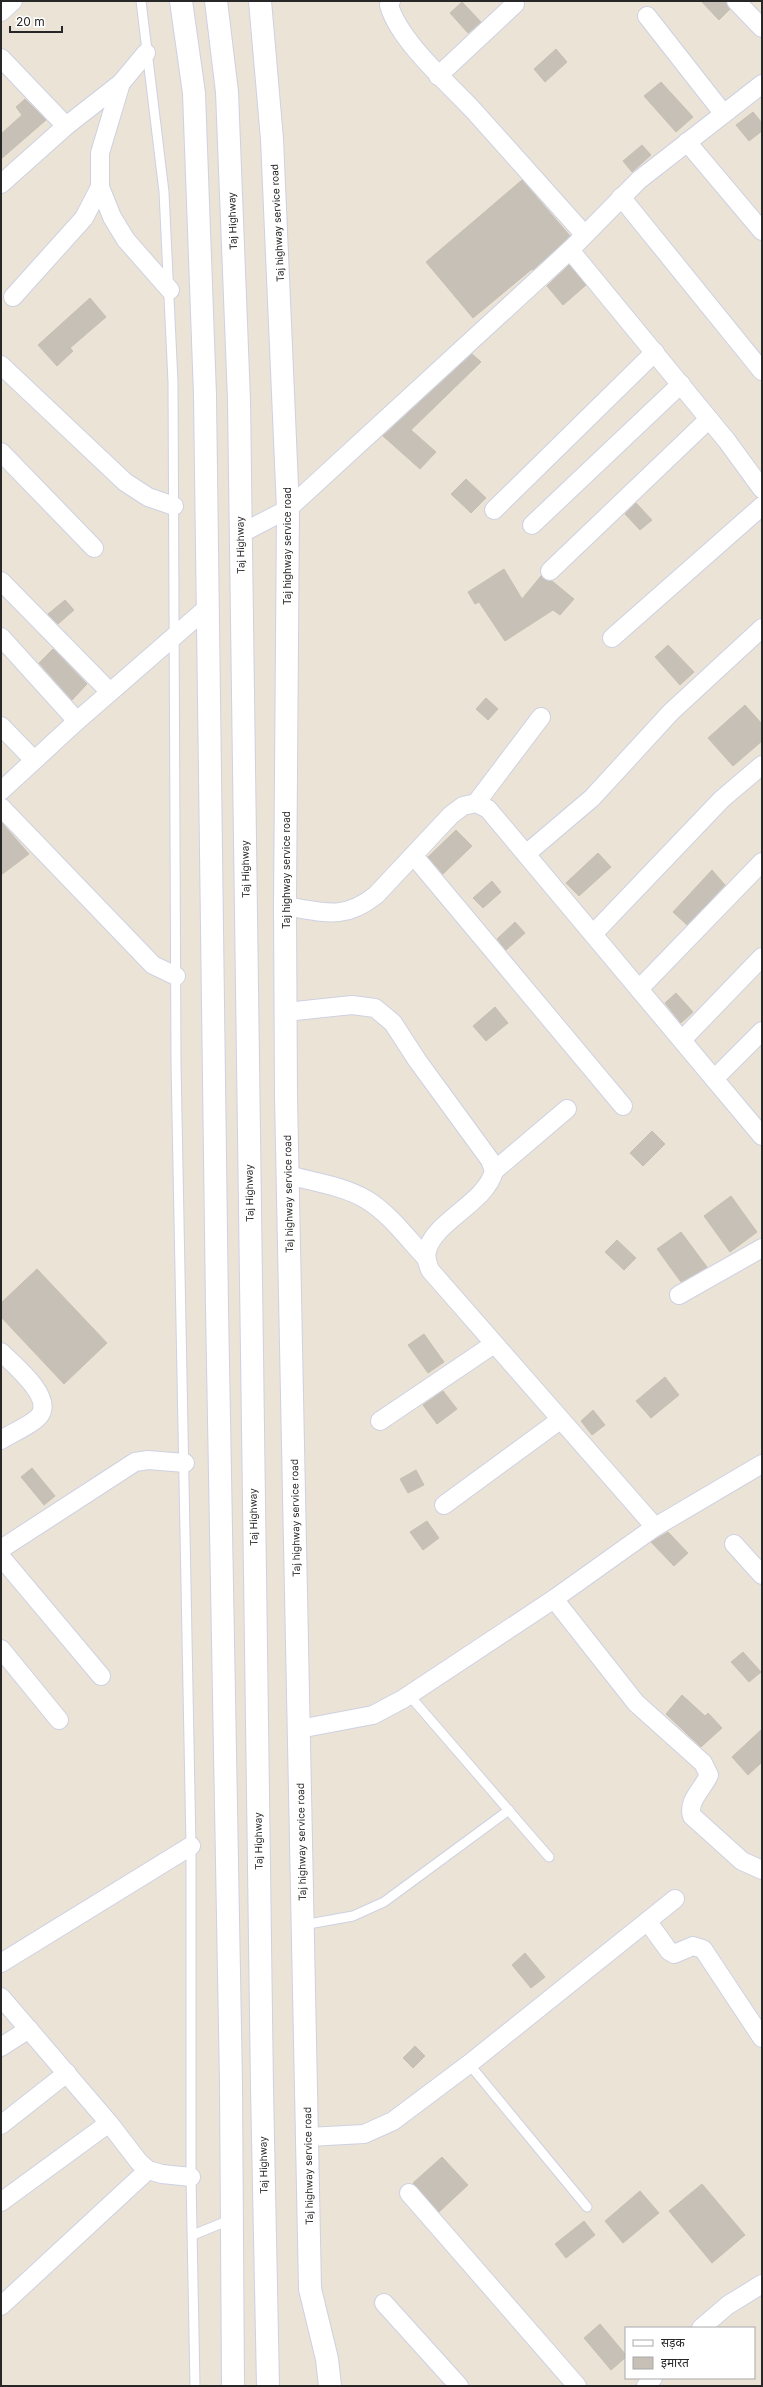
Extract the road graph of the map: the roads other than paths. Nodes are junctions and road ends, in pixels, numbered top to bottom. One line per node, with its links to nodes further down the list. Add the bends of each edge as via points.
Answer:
1 (13, 1): 9 (street)
2 (141, 1): 12 (lane)
3 (181, 1): 44 (main road, via 194,93 205,395)
4 (216, 1): 40 (main road, Taj Highway, via 227,92 239,400)
5 (260, 1): 37 (main road, Taj highway service road, via 272,139)
6 (391, 1): 14 (street, via 389,5 393,19)
7 (736, 1): 11 (street)
8 (515, 4): 14 (street)
9 (1, 12)
10 (647, 16): 17 (street)
11 (762, 28)
12 (146, 53): 15 (street); 26 (lane, via 164,192)
13 (1, 58): 18 (street)
14 (438, 76): 24 (street, via 473,110)
15 (121, 83): 18 (street); 21 (street, via 100,153)
16 (762, 84): 17 (street)
17 (723, 113): 19 (street)
18 (66, 126): 20 (street)
19 (686, 142): 22 (street); 23 (street)
20 (4, 174)
21 (100, 187): 26 (street, via 112,217 126,240); 27 (street, via 84,218)
22 (621, 197): 24 (street); 30 (street)
23 (762, 231)
24 (584, 234): 25 (street)
25 (570, 250): 28 (street); 37 (street)
26 (170, 290): 35 (lane)
27 (13, 297)
28 (655, 352): 31 (street); 38 (street)
29 (1, 365): 35 (street, via 125,482 148,497)
30 (762, 371)
31 (681, 384): 32 (street); 39 (street)
32 (709, 418): 34 (street); 42 (street)
33 (1, 452): 41 (street)
34 (762, 489)
35 (174, 506): 46 (lane)
36 (762, 506): 48 (street)
37 (288, 509): 40 (street); 61 (main road, Taj highway service road)
38 (494, 510)
39 (532, 525)
40 (240, 534): 127 (main road, Taj Highway, via 261,2065)
41 (94, 548)
42 (550, 571)
43 (1, 581): 49 (street)
44 (208, 607): 46 (street); 119 (main road)
45 (762, 628): 58 (street, via 671,712 592,798)
46 (175, 635): 49 (street); 64 (lane)
47 (1, 637): 51 (street)
48 (612, 638)
49 (110, 692): 51 (street)
50 (541, 717): 56 (street)
51 (77, 721): 53 (street)
52 (1, 726): 53 (street)
53 (34, 760): 55 (street)
54 (762, 765): 62 (street, via 722,799)
55 (1, 792)
56 (476, 802): 58 (street, via 488,809); 59 (street, via 463,806 452,815)
57 (1, 807): 64 (street, via 153,965)
58 (526, 854): 62 (street)
59 (414, 856): 61 (street, via 362,907 345,913 325,913); 70 (street)
60 (762, 862): 65 (street)
61 (285, 906): 66 (main road, Taj highway service road)
62 (593, 934): 65 (street)
63 (762, 957): 68 (street)
64 (176, 976): 83 (lane)
65 (639, 989): 68 (street)
66 (286, 1012): 73 (street, via 352,1005 375,1008 393,1023 490,1160); 74 (main road, Taj highway service road)
67 (762, 1031): 69 (street)
68 (682, 1040): 69 (street)
69 (714, 1079): 72 (street)
70 (623, 1106)
71 (566, 1109): 73 (street)
72 (762, 1136)
73 (494, 1171): 76 (street, via 488,1185 437,1234 426,1251)
74 (288, 1175): 76 (street, via 341,1189 367,1200); 96 (main road, Taj highway service road)
75 (762, 1248): 77 (street)
76 (426, 1258): 78 (street, via 430,1270)
77 (679, 1296)
78 (494, 1344): 80 (street); 81 (street)
79 (1, 1352): 82 (street, via 40,1394 43,1406 40,1416)
80 (560, 1420): 85 (street); 86 (street)
81 (380, 1421)
82 (1, 1440)
83 (185, 1463): 88 (street, via 148,1460 135,1462); 98 (lane)
84 (762, 1464): 86 (street)
85 (444, 1505)
86 (656, 1527): 91 (street)
87 (734, 1544): 90 (street)
88 (1, 1549)
89 (1, 1557): 93 (street)
90 (762, 1575)
91 (554, 1599): 94 (street); 100 (street, via 636,1703 703,1763 709,1775 693,1800 690,1811 692,1816 742,1860)
92 (1, 1649): 95 (street)
93 (101, 1676)
94 (409, 1695): 96 (street, via 373,1715); 97 (lane)
95 (59, 1720)
96 (299, 1729): 103 (main road, Taj highway service road)
97 (509, 1810): 99 (lane); 103 (lane, via 384,1902 353,1916)
98 (191, 1846): 104 (street); 115 (lane)
99 (549, 1857)
100 (762, 1870)
101 (675, 1899): 102 (street)
102 (648, 1922): 107 (street, via 674,1954 693,1946 702,1949); 109 (street)
103 (303, 1925): 113 (main road, Taj highway service road)
104 (1, 1963)
105 (1, 1997): 106 (street)
106 (29, 2029): 108 (street); 110 (street)
107 (762, 2038)
108 (1, 2047)
109 (469, 2064): 113 (street, via 393,2121 379,2128 364,2134); 118 (lane)
110 (67, 2073): 111 (street); 112 (street)
111 (109, 2124): 114 (street); 117 (street)
112 (1, 2125)
113 (308, 2137): 128 (main road, Taj highway service road, via 310,2288 327,2359)
114 (148, 2170): 115 (street); 123 (street)
115 (191, 2177): 120 (lane)
116 (409, 2193): 130 (street)
117 (1, 2202)
118 (587, 2207)
119 (233, 2218): 120 (lane); 126 (main road)
120 (193, 2235): 125 (lane)
121 (762, 2284): 124 (street, via 728,2305)
122 (384, 2303): 129 (street)
123 (1, 2306)
124 (702, 2327)
125 (195, 2386)
126 (233, 2386)
127 (268, 2386)
128 (330, 2386)
129 (459, 2386)
130 (577, 2386)

